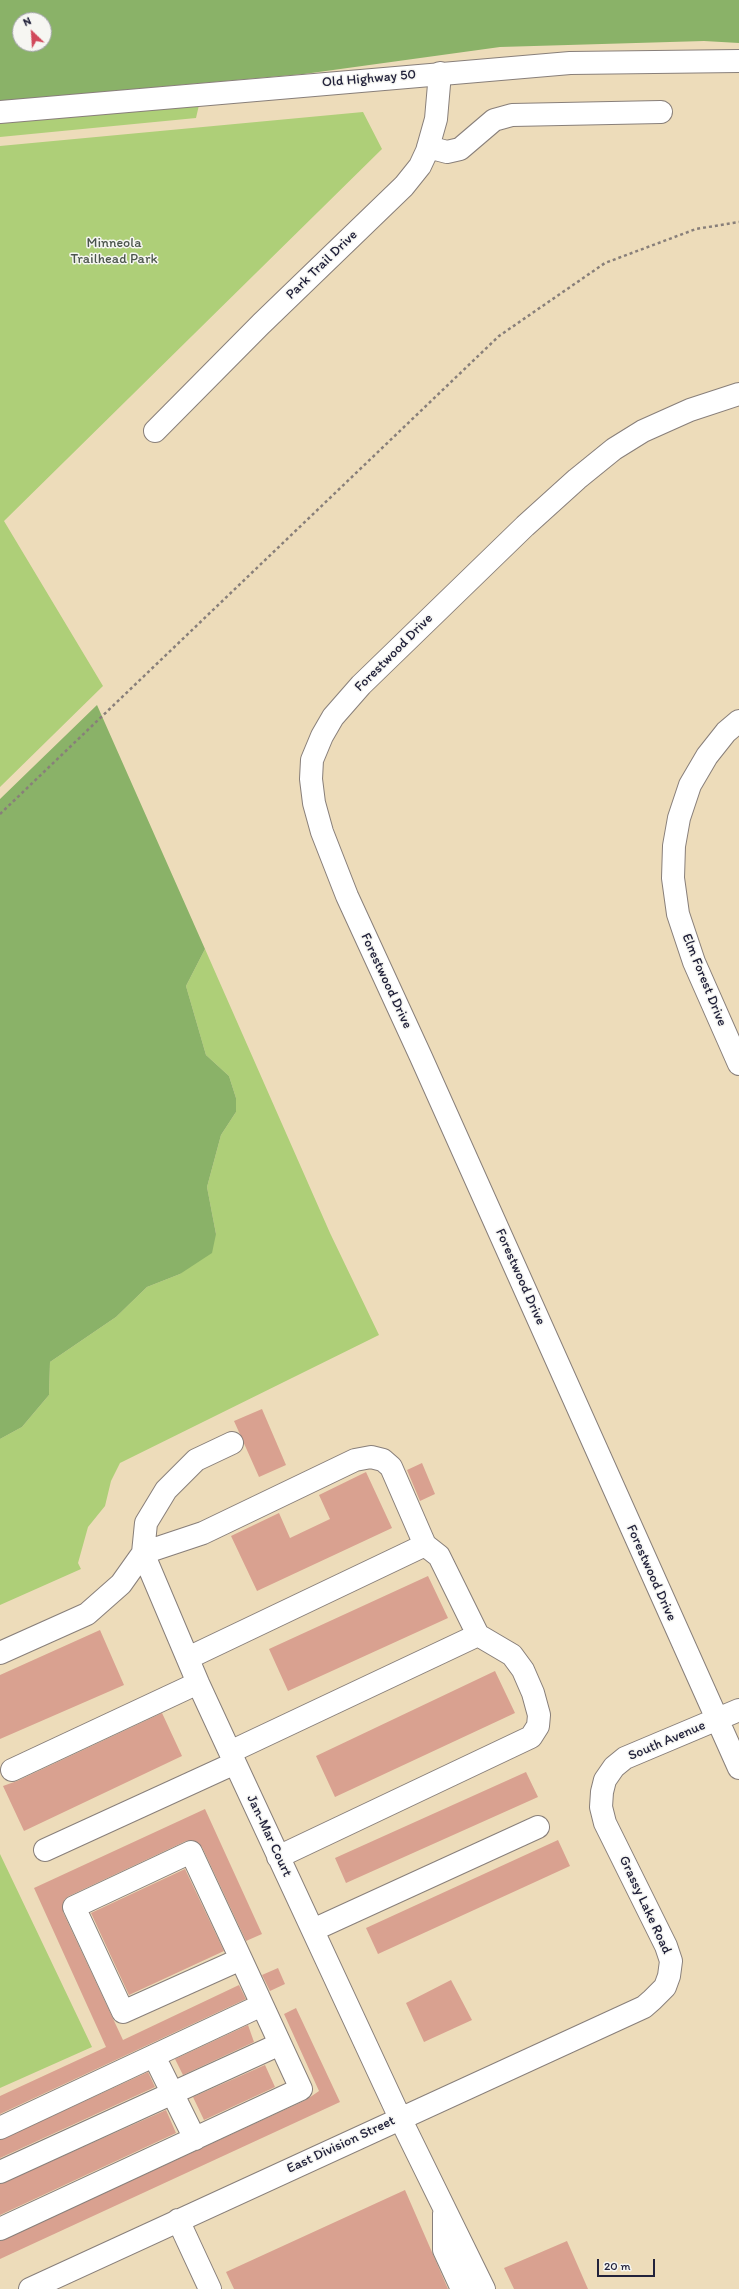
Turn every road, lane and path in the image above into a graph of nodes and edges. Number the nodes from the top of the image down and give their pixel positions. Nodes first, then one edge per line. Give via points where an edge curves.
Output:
1 (739, 61) edge
2 (440, 73) junction
3 (0, 112) edge
4 (661, 112) dead end
5 (428, 147) junction
6 (739, 222) edge
7 (739, 394) edge
8 (155, 432) dead end
9 (739, 721) edge
10 (0, 814) edge
11 (739, 1064) edge
12 (232, 1443) dead end
13 (425, 1545) junction
14 (143, 1553) junction
15 (478, 1635) junction
16 (0, 1653) edge
17 (188, 1658) junction
18 (198, 1683) junction
19 (739, 1710) edge
20 (718, 1720) junction
21 (232, 1758) junction
22 (739, 1768) edge
23 (12, 1770) dead end
24 (602, 1807) joint
25 (538, 1827) dead end
26 (45, 1850) dead end
27 (278, 1857) junction
28 (313, 1930) junction
29 (241, 1959) junction
30 (652, 2000) joint
31 (262, 2005) junction
32 (280, 2044) junction
33 (154, 2056) junction
34 (172, 2093) junction
35 (400, 2118) junction
36 (0, 2128) edge
37 (195, 2139) junction
38 (0, 2172) edge
39 (444, 2209) junction
40 (178, 2220) junction
41 (0, 2229) edge
42 (30, 2289) edge
43 (210, 2289) edge
44 (462, 2289) edge
45 (484, 2289) edge

1 - 2 street, Old Highway 50 via 570,63
2 - 3 street, Old Highway 50
2 - 5 street, Park Trail Drive via 436,119
4 - 5 street via 512,115 494,120 460,149 447,152
5 - 8 street, Park Trail Drive via 420,166 404,186 261,324
6 - 10 path via 696,229 605,263 499,336
7 - 20 street, Forestwood Drive via 690,410 643,431 614,449 577,479 361,684 322,736 312,760 311,779 322,832 347,896 422,1057
9 - 11 street, Elm Forest Drive via 726,732 707,756 690,785 675,839 673,878 678,914 694,962
12 - 14 street via 196,1460 166,1490 146,1522
13 - 14 street via 391,1467 383,1460 371,1457 355,1460 202,1533
13 - 15 street via 439,1556
13 - 17 street
14 - 16 street via 121,1584 87,1614
14 - 17 street, Jan-Mar Court
15 - 21 street
15 - 27 street via 512,1655 522,1670 533,1693 539,1715 538,1726 531,1737
17 - 18 street, Jan-Mar Court
18 - 21 street, Jan-Mar Court
18 - 23 street
19 - 20 street, South Avenue
20 - 22 street, Forestwood Drive
20 - 24 street, South Avenue via 625,1758 614,1767 605,1780
21 - 26 street
21 - 27 street, Jan-Mar Court
24 - 30 street, Grassy Lake Road via 605,1823 671,1961 665,1987
25 - 28 street
27 - 28 street, Jan-Mar Court
28 - 35 street, Jan-Mar Court
29 - 29 street via 123,2012 74,1907 192,1852
29 - 31 street
30 - 35 street, East Division Street via 644,2007
31 - 32 street
31 - 33 street
32 - 34 street
32 - 37 street via 301,2089
33 - 34 street
33 - 36 street
34 - 37 street
34 - 38 street
35 - 39 street, Jan-Mar Court
35 - 40 street, East Division Street
37 - 41 street
39 - 44 street via 444,2250
39 - 45 street, Jan-Mar Court
40 - 42 street, East Division Street
40 - 43 street

